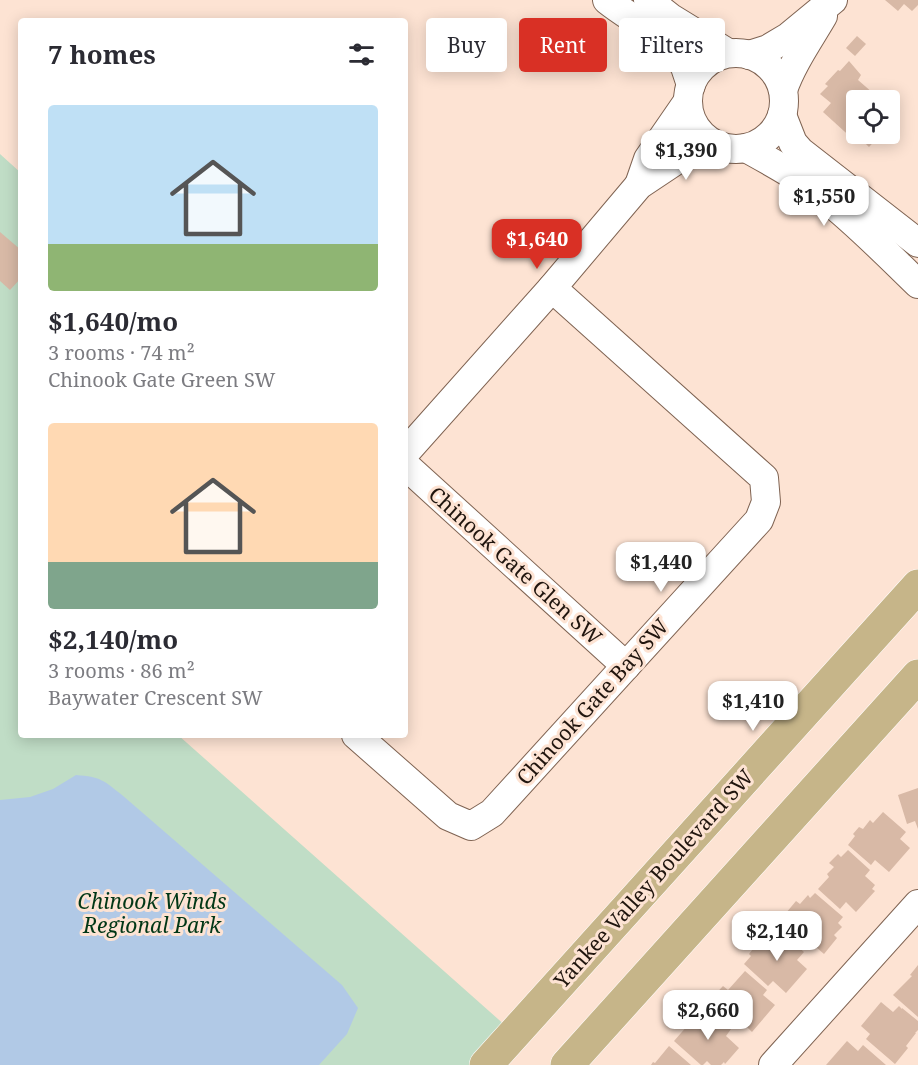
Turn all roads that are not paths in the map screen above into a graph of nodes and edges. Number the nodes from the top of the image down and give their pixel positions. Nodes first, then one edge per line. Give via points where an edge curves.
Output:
1 (607, 0) edge
2 (648, 0) edge
3 (832, 1) edge
4 (739, 54) junction
5 (689, 93) junction
6 (782, 103) junction
7 (734, 147) junction
8 (639, 185) junction
9 (918, 243) edge
10 (918, 284) edge
11 (552, 288) junction
12 (408, 450) edge
13 (408, 468) edge
14 (918, 586) edge
15 (626, 666) junction
16 (918, 676) edge
17 (359, 738) edge
18 (918, 904) edge
19 (486, 1065) edge
20 (567, 1065) edge
21 (773, 1065) edge

1 - 5 street via 673,51 685,68
2 - 4 street via 671,18
3 - 4 street via 768,49
3 - 6 street via 794,65
4 - 5 street via 716,57 705,64 696,74
4 - 6 street via 761,60 771,68 778,78
5 - 7 street via 690,117 698,130 709,141
5 - 8 street via 648,159
6 - 7 street via 777,126 768,136 758,144
6 - 9 street via 793,143 800,151
7 - 8 street via 694,150
7 - 10 street via 783,169 824,196
8 - 11 street
11 - 12 street
11 - 15 street, Chinook Gate Bay SW via 764,478 766,502 759,520
13 - 15 street, Chinook Gate Glen SW
14 - 19 main road, Yankee Valley Boulevard SW
15 - 17 street, Chinook Gate Bay SW via 492,813 471,826 448,816
16 - 20 main road
18 - 21 street

